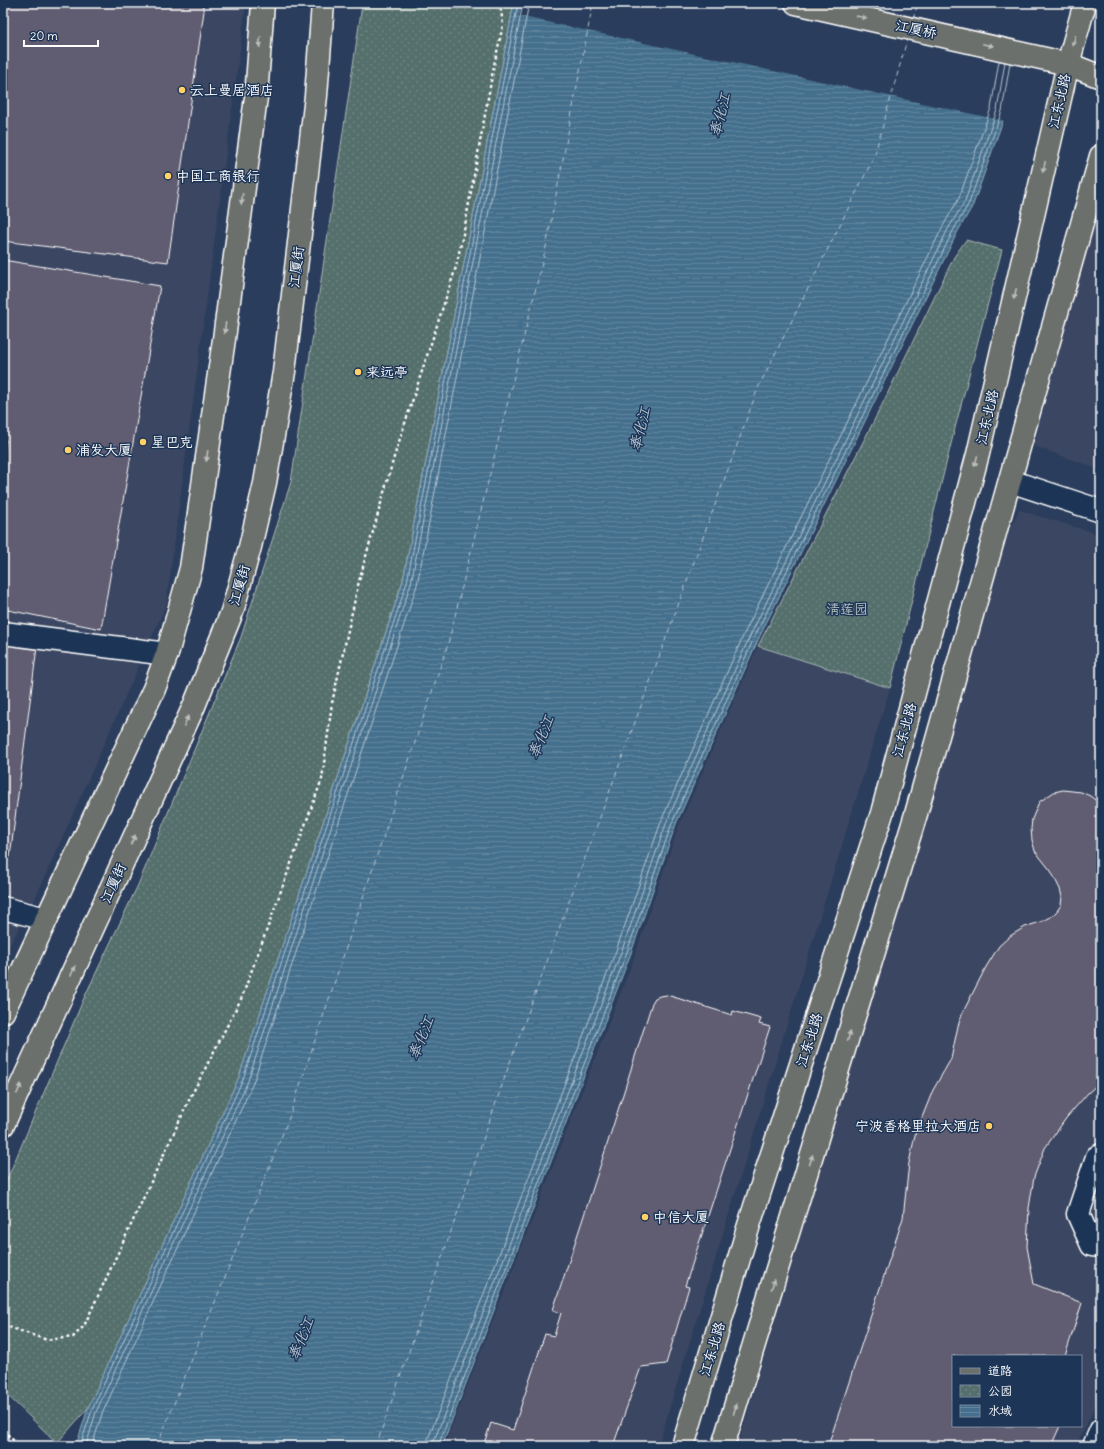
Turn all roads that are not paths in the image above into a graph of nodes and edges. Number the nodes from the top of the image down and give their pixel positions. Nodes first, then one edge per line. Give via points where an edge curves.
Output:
1 (263, 3) edge
2 (323, 3) edge
3 (796, 3) edge
4 (1085, 3) edge
5 (1097, 3) edge
6 (1101, 5) edge
7 (1068, 64) junction
8 (1101, 77) edge
9 (1101, 156) edge
10 (1010, 481) junction
11 (1101, 511) edge
12 (3, 633) edge
13 (167, 654) junction
14 (3, 908) edge
15 (46, 919) junction
16 (3, 1012) edge
17 (3, 1125) edge
18 (1101, 1155) edge
19 (1101, 1246) edge
20 (1101, 1430) edge
21 (684, 1446) edge
22 (723, 1446) edge
23 (1094, 1446) edge

1 -> 13 main road via 256,97 191,568
17 -> 2 main road, 江厦街 via 194,706 234,605 265,482 284,372 316,96
3 -> 7 main road, 江厦桥
4 -> 7 main road, 江东北路
5 - 6 main road
7 - 8 main road, 江厦桥
7 -> 21 main road, 江东北路 via 978,454 882,813 749,1225
9 - 10 main road
10 - 11 street
22 -> 10 main road via 916,814
12 - 13 street
13 - 15 main road via 154,690
14 - 15 street
15 - 16 main road
18 - 19 street via 1097,1158 1078,1214 1092,1245
20 - 23 street

